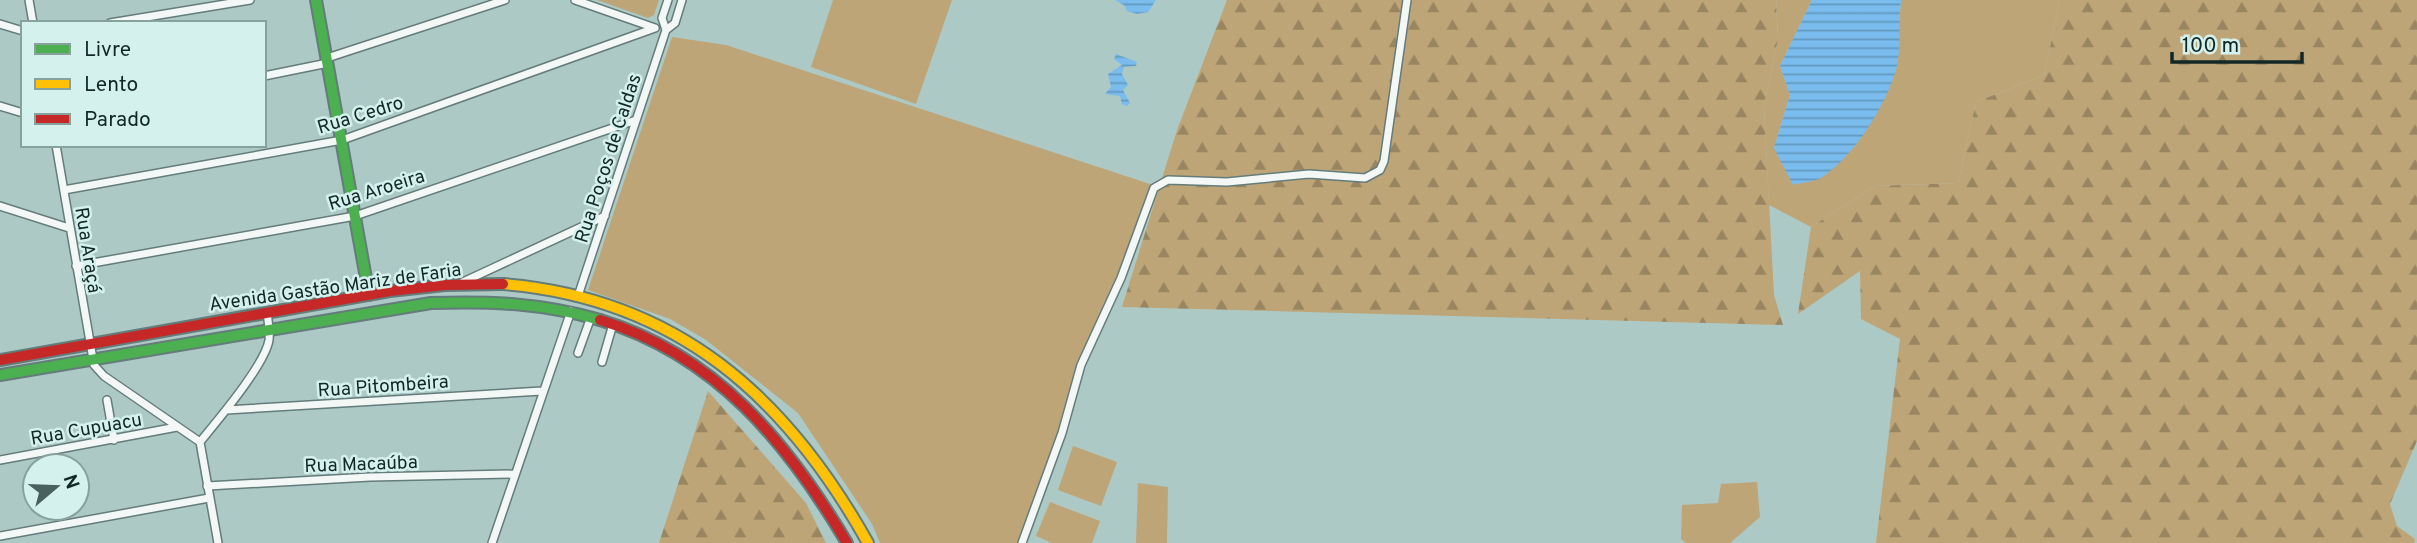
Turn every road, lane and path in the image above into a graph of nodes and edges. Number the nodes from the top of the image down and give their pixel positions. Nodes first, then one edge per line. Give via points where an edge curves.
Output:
1 (29, 0) edge
2 (250, 0) edge
3 (316, 0) edge
4 (505, 0) edge
5 (575, 0) edge
6 (668, 0) edge
7 (682, 0) edge
8 (1407, 0) edge
9 (33, 21) edge
10 (122, 21) edge
11 (0, 23) edge
12 (655, 28) junction
13 (21, 30) edge
14 (666, 30) junction
15 (328, 60) junction
16 (266, 76) edge
17 (0, 106) edge
18 (21, 112) edge
19 (636, 120) junction
20 (342, 140) junction
21 (56, 147) edge
22 (64, 190) junction
23 (0, 206) edge
24 (355, 216) junction
25 (605, 216) junction
26 (69, 228) junction
27 (76, 266) junction
28 (461, 283) junction
29 (369, 295) junction
30 (578, 296) junction
31 (571, 311) junction
32 (267, 312) junction
33 (591, 317) junction
34 (655, 323) junction
35 (613, 324) junction
36 (269, 328) junction
37 (669, 331) junction
38 (648, 339) junction
39 (89, 344) junction
40 (660, 346) junction
41 (578, 353) dead end
42 (0, 360) edge
43 (92, 360) junction
44 (602, 362) dead end
45 (0, 375) edge
46 (542, 391) junction
47 (107, 400) dead end
48 (226, 410) junction
49 (177, 428) junction
50 (114, 440) junction
51 (200, 442) junction
52 (0, 460) edge
53 (515, 474) junction
54 (207, 486) junction
55 (209, 498) junction
56 (0, 536) edge
57 (218, 543) edge
58 (492, 543) edge
59 (847, 543) edge
60 (868, 543) edge
61 (1022, 543) edge

1 - 9 street
2 - 10 street
3 - 15 main road
4 - 15 street
5 - 12 street
6 - 14 street, Rua Poços de Caldas via 662,18
7 - 14 street, Rua Poços de Caldas via 675,23
8 - 61 street via 1384,162 1373,176 1168,180 1154,188 1121,278 1081,365
11 - 13 street
12 - 14 street
12 - 20 street, Rua Cedro
14 - 19 street, Rua Poços de Caldas
15 - 16 street
15 - 20 main road
17 - 18 street
19 - 24 street, Rua Aroeira
19 - 25 street, Rua Poços de Caldas
20 - 22 street, Rua Cedro
20 - 24 main road
21 - 22 street, Rua Araçá
22 - 26 street, Rua Araçá
23 - 26 street
24 - 27 street, Rua Aroeira
24 - 29 main road
25 - 28 street
25 - 30 street, Rua Poços de Caldas
26 - 27 street, Rua Araçá
27 - 39 street, Rua Araçá
28 - 29 main road, Avenida Gastão Mariz de Faria
28 - 30 main road, Avenida Gastão Mariz de Faria via 525,285
29 - 32 main road, Avenida Gastão Mariz de Faria
30 - 34 main road, Avenida Gastão Mariz de Faria
31 - 33 main road, Avenida Gastão Mariz de Faria
31 - 36 main road, Avenida Gastão Mariz de Faria via 520,301 469,299
31 - 46 street
32 - 36 street
32 - 39 main road, Avenida Gastão Mariz de Faria
33 - 35 main road, Avenida Gastão Mariz de Faria
33 - 41 street
34 - 37 main road, Avenida Gastão Mariz de Faria
34 - 38 main road
35 - 38 main road, Avenida Gastão Mariz de Faria
35 - 44 street
36 - 43 main road, Avenida Gastão Mariz de Faria
36 - 48 street via 266,349
37 - 40 main road via 661,337
37 - 60 main road, Avenida Gastão Mariz de Faria via 746,382 788,423 844,495
38 - 40 main road, Avenida Gastão Mariz de Faria
39 - 42 main road, Avenida Gastão Mariz de Faria
39 - 43 street, Rua Araçá
40 - 59 main road, Avenida Gastão Mariz de Faria via 706,371 761,418 810,478
43 - 45 main road, Avenida Gastão Mariz de Faria
43 - 49 street via 104,376
46 - 48 street, Rua Pitombeira
46 - 53 street
47 - 50 street
48 - 51 street
49 - 50 street, Rua Cupuacu
49 - 51 street
50 - 52 street, Rua Cupuacu
51 - 54 street
53 - 54 street, Rua Macaúba
53 - 58 street
54 - 55 street
55 - 56 street
55 - 57 street

